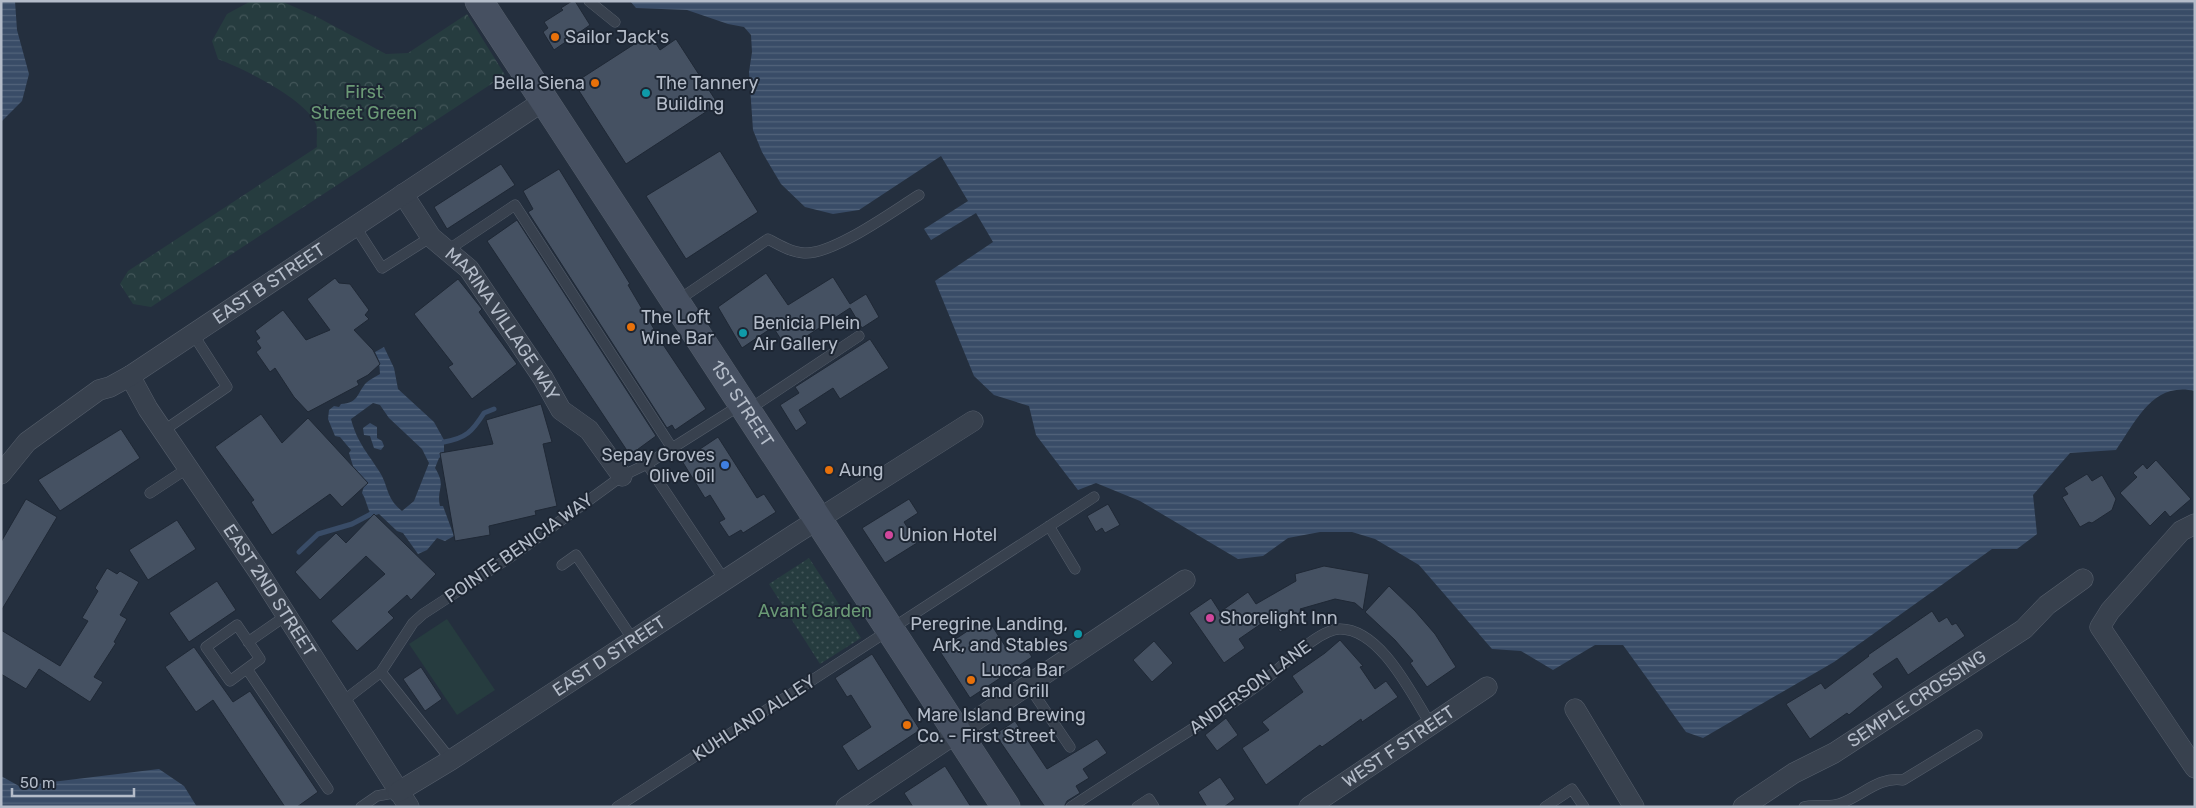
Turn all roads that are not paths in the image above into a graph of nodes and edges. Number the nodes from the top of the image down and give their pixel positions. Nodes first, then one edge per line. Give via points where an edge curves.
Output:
1 (479, 1) edge
2 (589, 1) edge
3 (615, 22) dead end
4 (545, 100) junction
5 (403, 194) junction
6 (919, 195) dead end
7 (355, 226) junction
8 (431, 237) junction
9 (448, 250) junction
10 (676, 302) junction
11 (193, 334) junction
12 (859, 336) dead end
13 (130, 376) junction
14 (745, 407) junction
15 (973, 422) dead end
16 (163, 431) junction
17 (672, 448) junction
18 (647, 464) junction
19 (188, 468) junction
20 (1, 474) edge
21 (622, 476) junction
22 (150, 493) dead end
23 (1094, 497) dead end
24 (818, 520) junction
25 (2195, 524) edge
26 (1050, 526) junction
27 (562, 565) dead end
28 (1075, 569) dead end
29 (2083, 579) dead end
30 (1185, 580) dead end
31 (725, 581) junction
32 (287, 616) junction
33 (890, 629) junction
34 (634, 641) junction
35 (248, 642) junction
36 (247, 669) junction
37 (381, 672) junction
38 (1028, 685) junction
39 (1487, 687) dead end
40 (342, 702) junction
41 (1575, 709) dead end
42 (1431, 725) junction
43 (958, 733) junction
44 (1977, 735) dead end
45 (1070, 747) dead end
46 (451, 760) junction
47 (2195, 768) edge
48 (328, 789) dead end
49 (404, 799) edge
50 (362, 807) edge
51 (617, 807) edge
52 (846, 807) edge
53 (1006, 807) edge
54 (1071, 807) edge
55 (1137, 807) edge
56 (1154, 807) edge
57 (1309, 807) edge
58 (1545, 807) edge
59 (1584, 807) edge
60 (1634, 807) edge
61 (1743, 807) edge
62 (1804, 807) edge

1 - 4 main road, 1ST STREET
2 - 3 lane
4 - 5 street, EAST B STREET
4 - 10 main road, 1ST STREET
5 - 7 street, EAST B STREET
5 - 8 street, MARINA VILLAGE WAY
6 - 10 lane via 844,241 819,251 788,250 768,239
7 - 8 lane via 382,268
7 - 11 street, EAST B STREET
8 - 9 street, MARINA VILLAGE WAY
9 - 17 lane via 515,205
9 - 21 street, MARINA VILLAGE WAY via 469,270 543,378 561,410 589,430
10 - 14 main road, 1ST STREET
11 - 13 street, EAST B STREET
11 - 16 lane via 227,387
12 - 14 lane, POINTE BENICIA WAY
13 - 16 street, EAST 2ND STREET
13 - 20 street, EAST B STREET via 99,390 41,430
14 - 17 lane, POINTE BENICIA WAY
14 - 24 main road, 1ST STREET
15 - 24 street, EAST D STREET
16 - 19 street, EAST 2ND STREET
17 - 18 lane, POINTE BENICIA WAY
18 - 21 lane, POINTE BENICIA WAY
18 - 31 lane
19 - 22 lane
19 - 32 street, EAST 2ND STREET
21 - 37 lane, POINTE BENICIA WAY via 515,554 423,614
23 - 26 lane, KUHLAND ALLEY
24 - 31 street, EAST D STREET
24 - 33 main road, 1ST STREET
25 - 47 street via 2181,531 2100,627
26 - 28 lane
26 - 33 lane, KUHLAND ALLEY
27 - 34 lane via 576,555
29 - 61 street, SEMPLE CROSSING via 2047,604 2024,629 1834,753 1794,773
30 - 38 street
31 - 34 street, EAST D STREET
32 - 35 lane
32 - 40 street, EAST 2ND STREET
33 - 43 main road, 1ST STREET
33 - 51 lane, KUHLAND ALLEY
34 - 46 street, EAST D STREET
35 - 36 lane via 260,659
35 - 36 lane via 237,625 206,647 230,681
36 - 48 lane
37 - 40 lane, POINTE BENICIA WAY
37 - 46 lane
38 - 43 street
38 - 45 lane
39 - 42 street, WEST F STREET
40 - 49 street, EAST 2ND STREET
41 - 60 street
42 - 54 lane, ANDERSON LANE via 1382,651 1364,637 1339,629 1308,644 1259,685
42 - 57 street, WEST F STREET
43 - 52 street
43 - 53 main road, 1ST STREET
44 - 62 lane via 1903,780 1891,778 1838,805
46 - 49 street, EAST D STREET
49 - 50 lane via 377,796
55 - 56 lane via 1149,799
58 - 59 lane via 1572,789

